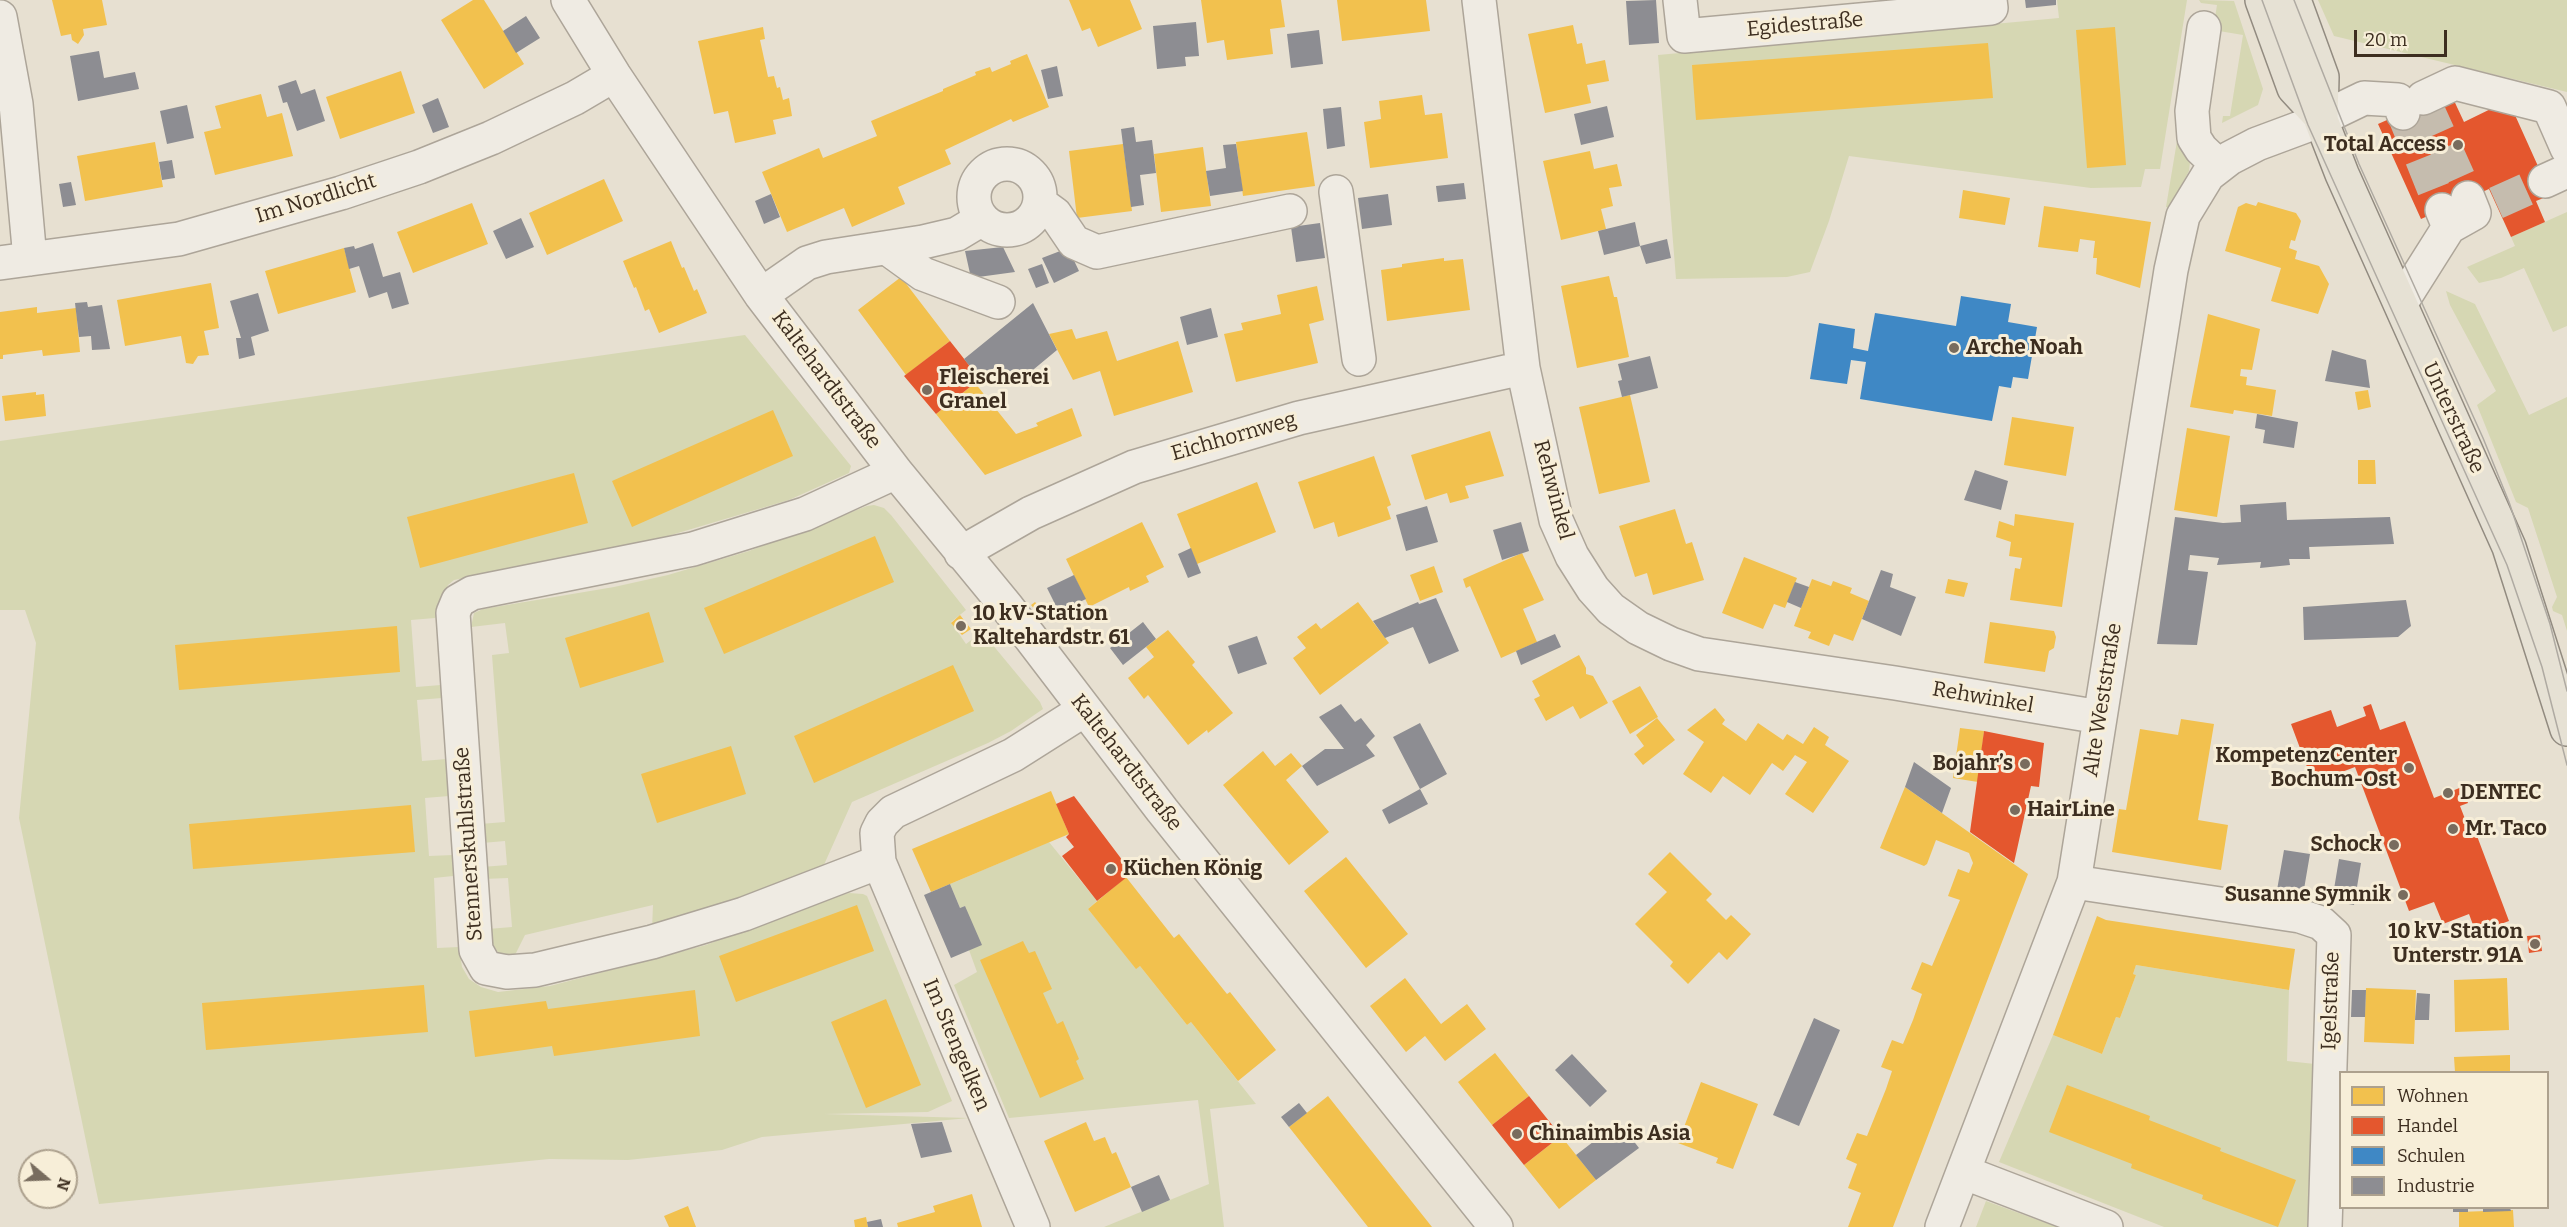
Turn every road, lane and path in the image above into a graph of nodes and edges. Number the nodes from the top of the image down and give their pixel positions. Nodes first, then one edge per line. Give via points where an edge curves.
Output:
1 (568, 0) edge
2 (1479, 0) edge
3 (1680, 0) edge
4 (1990, 0) edge
5 (2262, 0) edge
6 (2294, 0) edge
7 (1874, 9) edge
8 (0, 16) edge
9 (2204, 28) dead end
10 (614, 75) junction
11 (2320, 117) junction
12 (2567, 148) edge
13 (2219, 166) junction
14 (1336, 192) dead end
15 (1040, 204) junction
16 (2466, 210) tunnel mouth
17 (1290, 211) dead end
18 (982, 219) junction
19 (886, 248) junction
20 (15, 261) edge
21 (761, 295) junction
22 (998, 302) dead end
23 (2401, 303) junction
24 (1359, 359) dead end
25 (1523, 368) junction
26 (896, 472) junction
27 (961, 553) junction
28 (1084, 710) junction
29 (2100, 717) junction
30 (2567, 729) edge
31 (879, 862) junction
32 (2074, 882) junction
33 (2333, 1171) edge
34 (1963, 1172) junction
35 (1033, 1227) edge
36 (1496, 1227) edge
37 (1942, 1227) edge
38 (2106, 1227) edge
39 (2325, 1227) edge

1 - 10 street, Kaltehardtstraße
2 - 25 street, Rehwinkel
3 - 7 street, Egidestraße via 1684,36
4 - 7 street, Egidestraße via 1991,8
5 - 11 main road, Unterstraße via 2294,87
6 - 11 main road, Unterstraße via 2322,77
8 - 20 street via 16,104
9 - 13 street via 2192,111 2194,138
10 - 20 street, Im Nordlicht via 491,138 341,193 179,239
10 - 21 street, Kaltehardtstraße
11 - 12 street, Alte Weststraße via 2364,98 2412,103 2455,83 2549,107
11 - 13 street, Alte Weststraße via 2257,144
11 - 23 main road, Unterstraße
13 - 29 street, Alte Weststraße via 2199,187 2183,216 2171,270
14 - 24 street
15 - 17 street via 1055,214 1074,242 1097,252
15 - 18 street via 1037,213 1021,228 1000,230
15 - 18 street via 1037,182 1030,173 1010,164 999,165 981,178 976,188 976,210
16 - 23 street
18 - 19 street, Kaltehardtstraße via 957,234
19 - 21 street, Kaltehardtstraße via 807,263
19 - 22 street via 923,274
21 - 26 street, Kaltehardtstraße
23 - 30 main road, Unterstraße via 2509,546
25 - 27 street, Eichhornweg via 1299,418 1134,467 1032,513
25 - 29 street, Rehwinkel via 1556,520 1593,589 1611,609 1638,628 1699,654
26 - 27 street, Kaltehardtstraße
26 - 31 street, Stennerskuhlstraße via 805,514 693,549 472,593 458,601 453,613 476,950 486,968 507,972 535,970 652,942 744,914
27 - 28 street, Kaltehardtstraße
28 - 31 street via 1013,754 893,812 877,833
28 - 36 street, Kaltehardtstraße
29 - 32 street, Alte Weststraße
31 - 35 street, Im Stengelken
32 - 33 street, Igelstraße via 2300,916 2321,923 2334,935
32 - 34 street, Alte Weststraße
33 - 39 street, Igelstraße
34 - 37 street, Alte Weststraße
34 - 38 street

